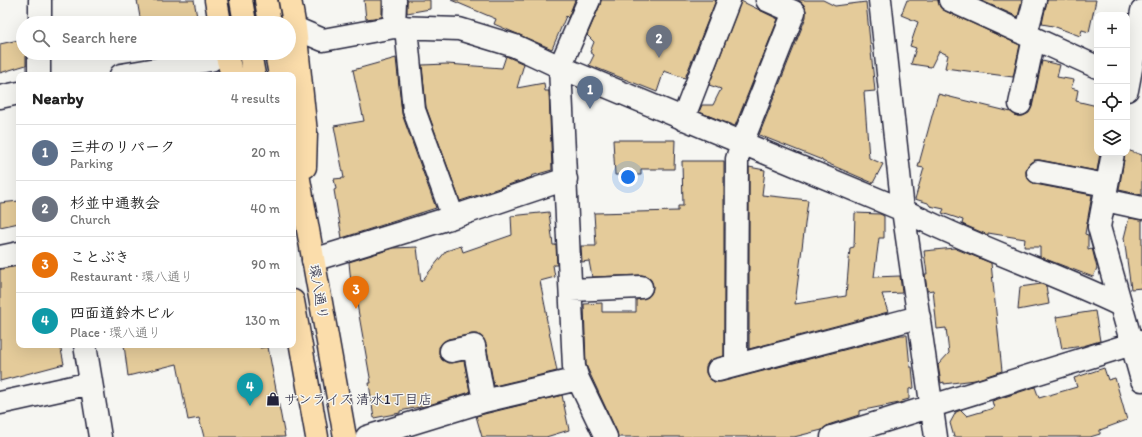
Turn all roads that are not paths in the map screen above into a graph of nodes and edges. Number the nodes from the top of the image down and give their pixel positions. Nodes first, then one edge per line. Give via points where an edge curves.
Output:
1 (40, 0) edge
2 (216, 0) edge
3 (241, 0) edge
4 (266, 0) edge
5 (290, 0) edge
6 (395, 0) edge
7 (589, 0) edge
8 (728, 0) edge
9 (766, 0) edge
10 (880, 0) edge
11 (950, 0) edge
12 (1035, 0) edge
13 (1142, 11) edge
14 (40, 16) edge
15 (219, 16) edge
16 (244, 16) edge
17 (269, 16) edge
18 (293, 16) edge
19 (400, 27) junction
20 (296, 28) edge
21 (1030, 36) junction
22 (296, 38) edge
23 (39, 60) edge
24 (211, 60) edge
25 (228, 60) edge
26 (251, 60) edge
27 (277, 60) edge
28 (1094, 66) edge
29 (560, 67) junction
30 (39, 72) edge
31 (139, 72) edge
32 (231, 72) edge
33 (253, 72) edge
34 (279, 72) edge
35 (1131, 84) edge
36 (16, 94) edge
37 (0, 97) edge
38 (1020, 104) dead end
39 (683, 119) junction
40 (742, 143) junction
41 (1112, 156) edge
42 (296, 163) edge
43 (1038, 172) dead end
44 (566, 179) junction
45 (1105, 193) junction
46 (303, 202) junction
47 (1142, 208) edge
48 (903, 210) junction
49 (453, 217) junction
50 (16, 254) edge
51 (0, 257) edge
52 (313, 260) junction
53 (641, 287) dead end
54 (571, 290) junction
55 (1120, 305) junction
56 (919, 317) junction
57 (296, 322) edge
58 (1137, 343) edge
59 (85, 348) edge
60 (451, 351) dead end
61 (578, 379) junction
62 (1142, 380) edge
63 (91, 383) junction
64 (484, 401) junction
65 (0, 403) edge
66 (932, 406) junction
67 (369, 436) edge
68 (100, 437) edge
69 (317, 437) edge
70 (345, 437) edge
71 (606, 437) edge
72 (832, 437) edge
73 (936, 437) edge

1 - 14 street
2 - 15 main road
3 - 16 main road
4 - 17 main road
5 - 18 main road
6 - 19 street
7 - 29 street
8 - 39 street
9 - 40 street via 794,12
10 - 48 street
11 - 21 street
12 - 21 street
13 - 35 street
19 - 20 street via 323,40
19 - 29 street via 459,29 515,46
19 - 49 street via 414,110
21 - 28 street
21 - 38 street
22 - 46 main road via 306,133
23 - 30 street
24 - 31 street
25 - 32 main road
26 - 33 main road
27 - 34 main road
29 - 39 street
29 - 44 street
36 - 37 street
39 - 40 street
40 - 48 street
40 - 56 street via 737,159 727,367
41 - 45 street
42 - 46 main road, 環八通り
43 - 45 street
44 - 49 street
44 - 54 street
45 - 47 street
45 - 55 street via 1098,227
46 - 52 main road, 環八通り
48 - 55 street
48 - 56 street
49 - 52 street
50 - 51 street
52 - 70 main road, 環八通り
53 - 54 street
54 - 61 street via 574,367
55 - 58 street
56 - 66 street
57 - 69 main road, 環八通り
58 - 62 street
58 - 66 street
59 - 63 street
60 - 64 street via 474,346
61 - 64 street
61 - 71 street
63 - 65 street
63 - 68 street
64 - 67 street
66 - 72 street
66 - 73 street

